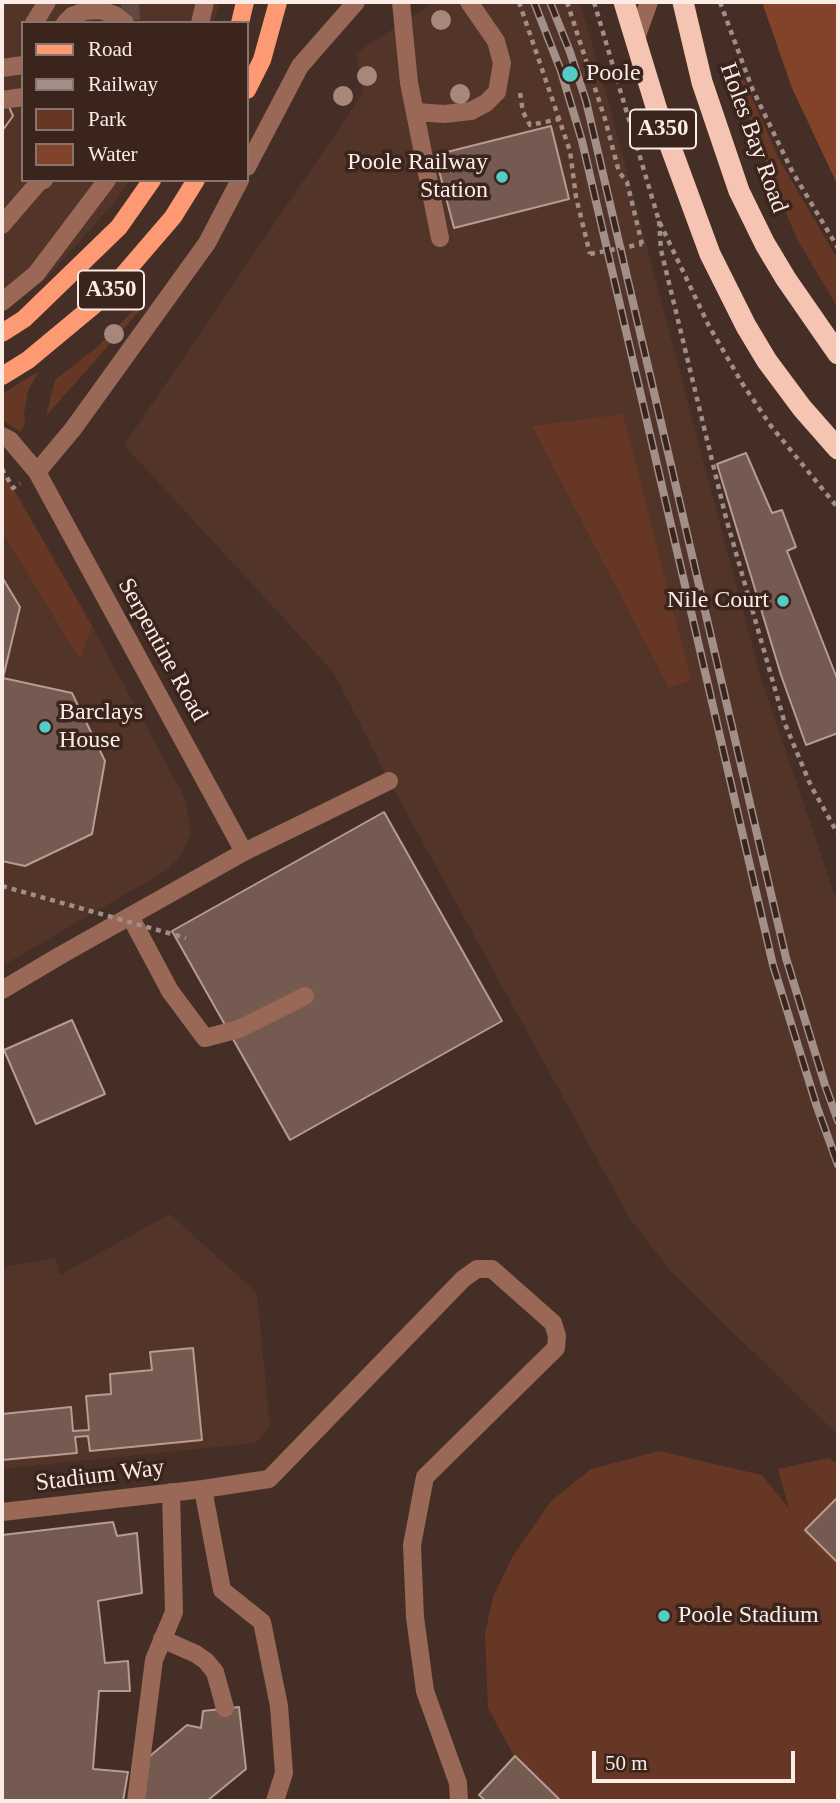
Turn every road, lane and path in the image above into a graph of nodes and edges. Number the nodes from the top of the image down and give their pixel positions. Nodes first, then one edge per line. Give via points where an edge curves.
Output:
1 (47, 2) edge
2 (72, 2) edge
3 (205, 2) edge
4 (246, 2) edge
5 (278, 2) edge
6 (356, 2) edge
7 (401, 2) edge
8 (469, 2) edge
9 (519, 2) edge
10 (567, 2) edge
11 (624, 2) edge
12 (649, 2) edge
13 (683, 2) edge
14 (720, 2) edge
15 (35, 21) edge
16 (65, 21) edge
17 (66, 21) edge
18 (122, 21) edge
19 (200, 21) edge
20 (241, 21) edge
21 (635, 41) junction
22 (21, 65) edge
23 (2, 68) edge
24 (248, 88) edge
25 (21, 97) edge
26 (2, 100) edge
27 (416, 112) junction
28 (248, 165) edge
29 (39, 182) edge
30 (105, 182) edge
31 (151, 182) edge
32 (195, 182) edge
33 (239, 182) edge
34 (659, 221) dead end
35 (2, 225) edge
36 (440, 238) dead end
37 (838, 248) edge
38 (2, 302) edge
39 (2, 333) edge
40 (834, 349) edge
41 (838, 368) edge
42 (2, 376) edge
43 (2, 436) edge
44 (838, 449) edge
45 (37, 472) junction
46 (389, 781) dead end
47 (838, 834) edge
48 (244, 852) junction
49 (2, 886) edge
50 (130, 916) junction
51 (186, 938) dead end
52 (2, 990) edge
53 (305, 996) dead end
54 (203, 1489) junction
55 (171, 1492) junction
56 (2, 1512) edge
57 (162, 1639) junction
58 (225, 1709) dead end
59 (136, 1801) edge
60 (275, 1801) edge
61 (459, 1801) edge

1 - 15 street
2 - 16 street
3 - 19 street
4 - 20 main road
5 - 24 main road via 262,60
6 - 28 street via 300,65
7 - 27 street
8 - 27 street via 496,41 502,63 497,92 471,111
9 - 10 path, bridge via 570,152 590,254 642,244 627,182 619,172
11 - 21 highway, A350
12 - 21 street
13 - 40 highway, Holes Bay Road / A350 via 702,82 739,191 765,244
14 - 37 path via 752,88 786,159
17 - 18 street via 85,11 100,10
21 - 44 highway, A350 via 710,254 767,361
22 - 23 street
25 - 26 street
27 - 36 street
29 - 35 street
30 - 38 street via 36,274
31 - 39 main road, A350 via 119,227 24,319
32 - 42 main road, A350 via 173,218 105,296
33 - 45 street via 206,243
34 - 47 path via 661,250 726,518 785,724
40 - 41 street
43 - 45 street, Serpentine Road
45 - 48 street, Serpentine Road
46 - 48 street
48 - 50 street
49 - 51 path, bridge
50 - 52 street
50 - 53 street via 170,990 205,1038 239,1029
54 - 55 street, Stadium Way
54 - 60 street via 222,1590 262,1622 282,1742 284,1773
54 - 61 street, Stadium Way via 269,1479 477,1269 492,1269 553,1323 556,1348 425,1477 412,1545 415,1617 425,1691 458,1783
55 - 56 street, Stadium Way
55 - 57 street via 174,1612
57 - 58 street via 206,1661 215,1672
57 - 59 street via 154,1660

